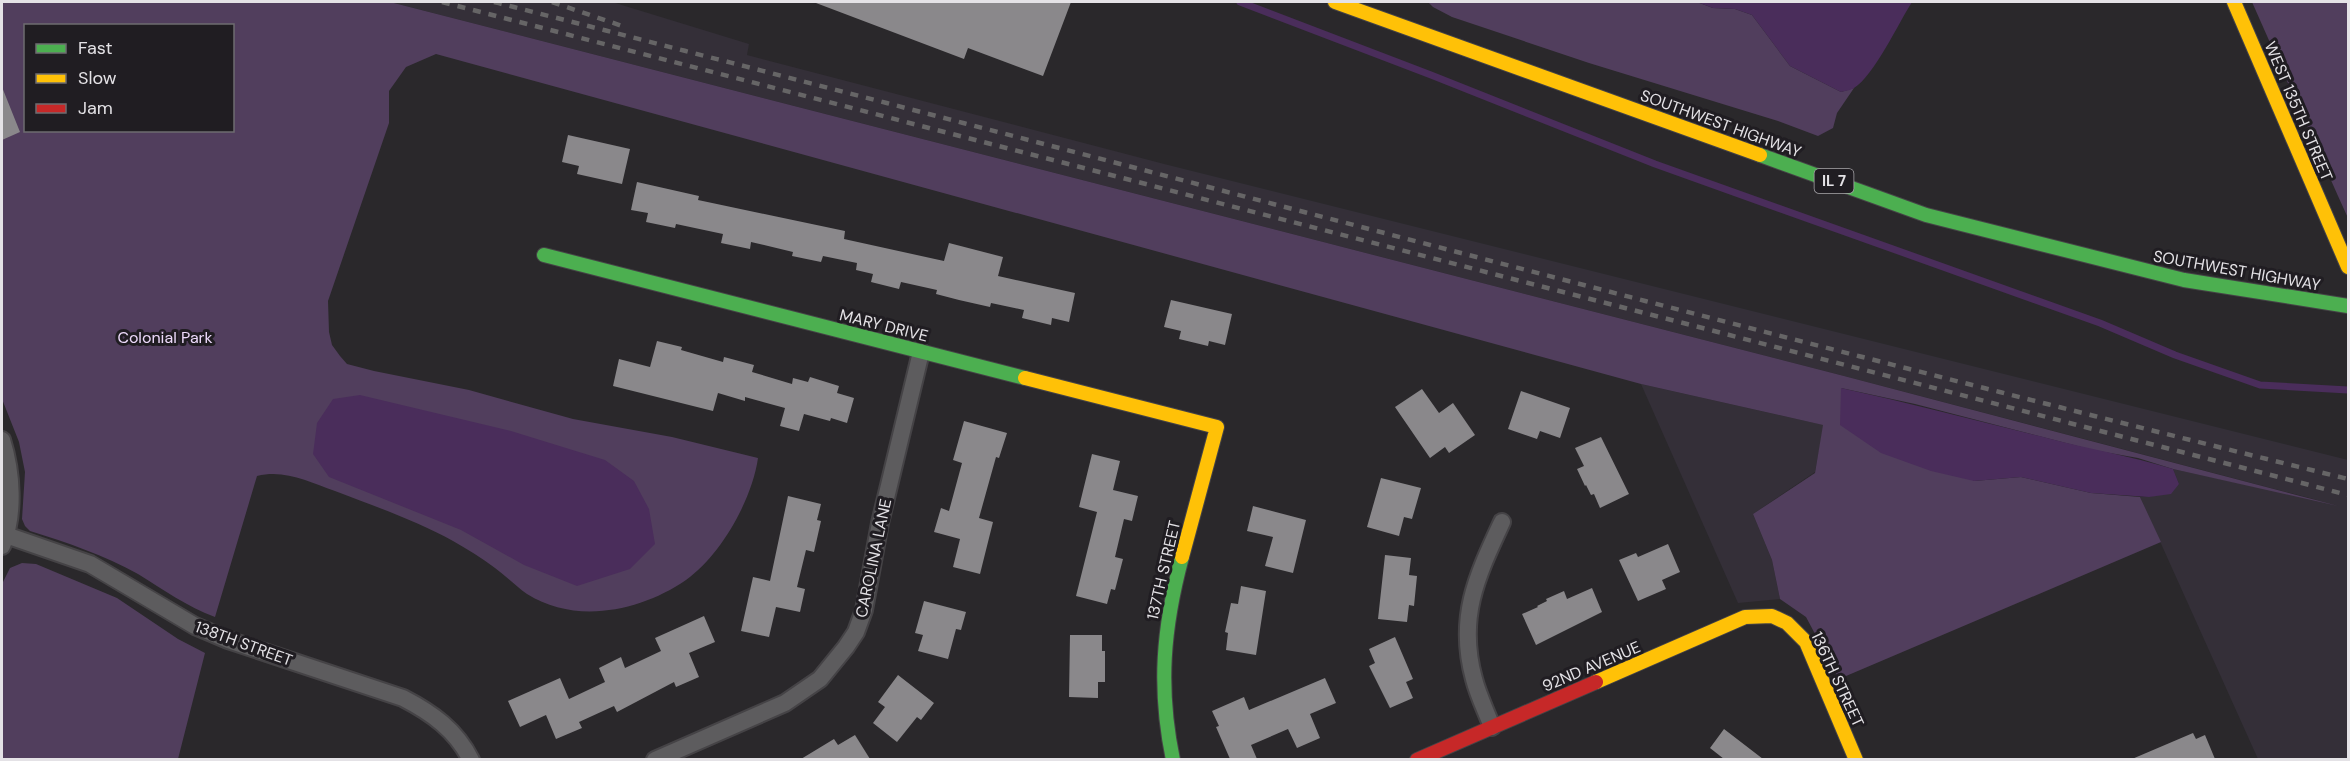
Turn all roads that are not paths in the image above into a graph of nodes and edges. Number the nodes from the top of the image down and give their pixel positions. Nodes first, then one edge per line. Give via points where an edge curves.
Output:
1 (1335, 2) edge
2 (2234, 2) edge
3 (544, 255) dead end
4 (2349, 267) edge
5 (2349, 306) edge
6 (921, 352) junction
7 (1216, 427) joint
8 (2, 440) edge
9 (1502, 522) dead end
10 (4, 540) edge
11 (1781, 619) joint
12 (1492, 727) junction
13 (471, 759) edge
14 (655, 759) edge
15 (1173, 759) edge
16 (1417, 759) edge
17 (1856, 759) edge

1 - 5 street, SOUTHWEST HIGHWAY / IL 7 via 1926,215 2184,280
2 - 4 street, WEST 135TH STREET
3 - 6 street, MARY DRIVE
6 - 7 street, MARY DRIVE
6 - 14 street, CAROLINA LANE via 856,632 820,679 785,704
7 - 15 street, 137TH STREET via 1166,629 1165,722
8 - 10 street via 8,460 10,503
9 - 12 street via 1474,587 1468,626 1474,679
10 - 13 street, 138TH STREET via 90,564 195,626 228,640 403,698 447,726
11 - 12 street, 92ND AVENUE via 1745,617
11 - 17 street, 136TH STREET via 1806,642
12 - 16 street, 92ND AVENUE

